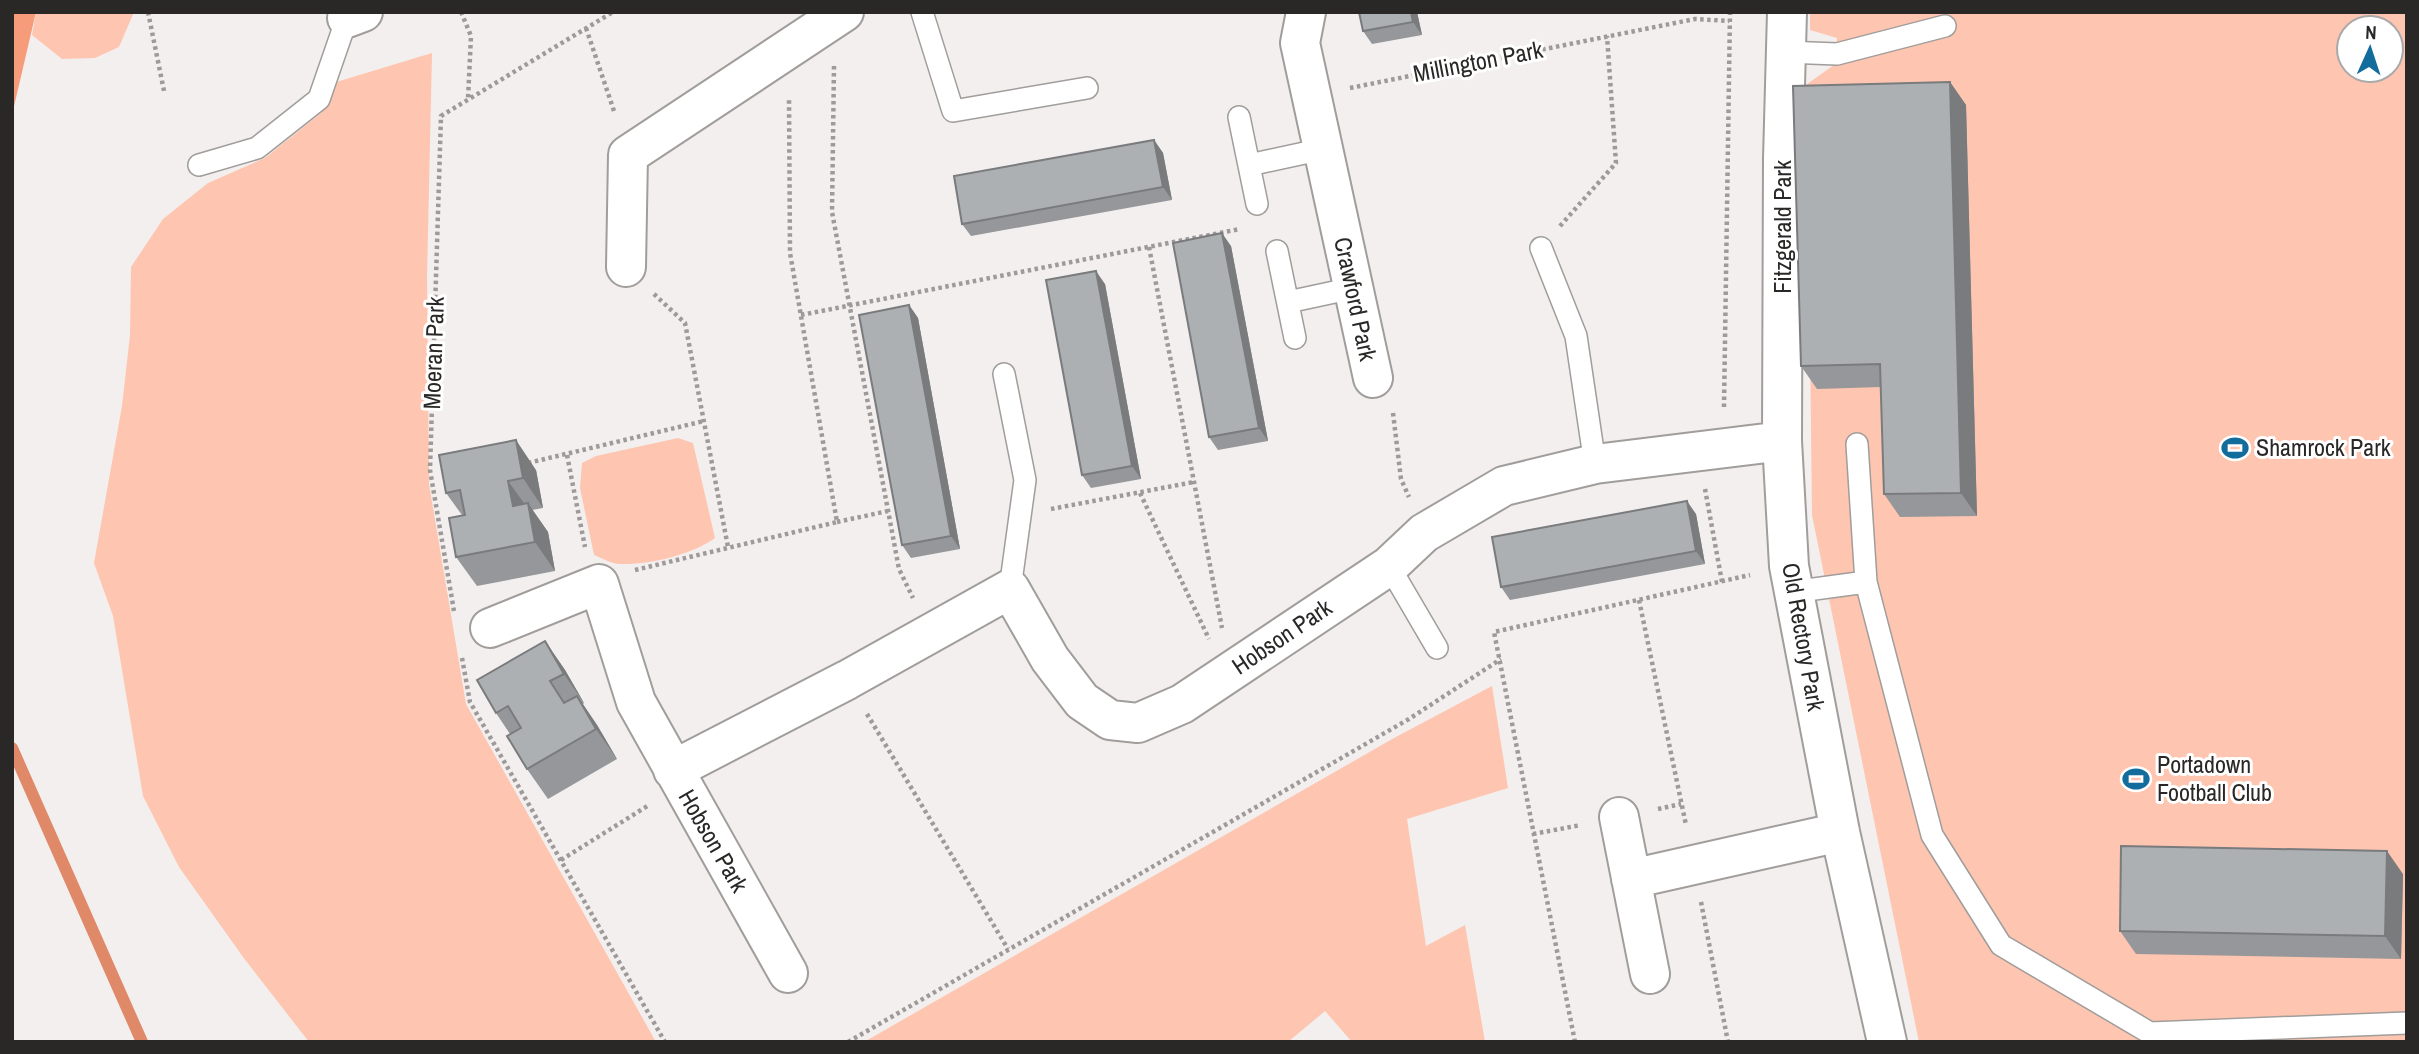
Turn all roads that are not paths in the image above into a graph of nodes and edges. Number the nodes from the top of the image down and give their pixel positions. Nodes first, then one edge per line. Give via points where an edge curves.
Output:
1 (922, 12) edge
2 (1306, 12) edge
3 (1787, 12) edge
4 (355, 15) edge
5 (840, 16) edge
6 (1945, 26) dead end
7 (1785, 52) junction
8 (1087, 88) dead end
9 (1239, 117) dead end
10 (1323, 149) junction
11 (200, 165) dead end
12 (1249, 165) junction
13 (1257, 204) dead end
14 (1541, 248) road end
15 (1277, 251) dead end
16 (626, 267) road end
17 (1353, 288) junction
18 (1288, 302) junction
19 (1295, 338) dead end
20 (1004, 374) dead end
21 (1373, 378) road end
22 (1782, 441) junction
23 (1857, 444) dead end
24 (1595, 464) junction
25 (1390, 566) junction
26 (1791, 579) junction
27 (1866, 582) junction
28 (1010, 589) junction
29 (469, 632) road end
30 (1437, 648) dead end
31 (673, 771) junction
32 (1619, 817) dead end
33 (1840, 832) junction
34 (1631, 879) junction
35 (788, 973) dead end
36 (1650, 974) dead end
37 (2407, 1023) edge
38 (1887, 1042) edge

1 - 8 lane via 953,111
2 - 10 street, Crawford Park via 1300,43
3 - 7 street, Fitzgerald Park
4 - 11 lane via 319,99 257,148
5 - 16 street via 628,155
6 - 7 lane via 1837,54
7 - 22 street, Fitzgerald Park
9 - 12 lane
10 - 12 lane
10 - 17 street, Crawford Park
12 - 13 lane
14 - 24 lane via 1576,336
15 - 18 lane
17 - 18 lane
17 - 21 street, Crawford Park
18 - 19 lane
20 - 28 lane via 1025,480
22 - 24 street, Hobson Park
22 - 26 street, Old Rectory Park
23 - 27 lane
24 - 25 street, Hobson Park via 1504,486 1424,533
25 - 28 street, Hobson Park via 1182,704 1138,723 1110,720 1082,701 1050,659
25 - 30 lane
26 - 27 lane
26 - 33 street, Old Rectory Park
27 - 37 lane via 1932,835 2001,945 2150,1033
28 - 31 street, Hobson Park
29 - 31 street via 599,584 636,702
31 - 35 street, Hobson Park
32 - 34 street
33 - 34 street
33 - 38 street, Old Rectory Park
34 - 36 street

